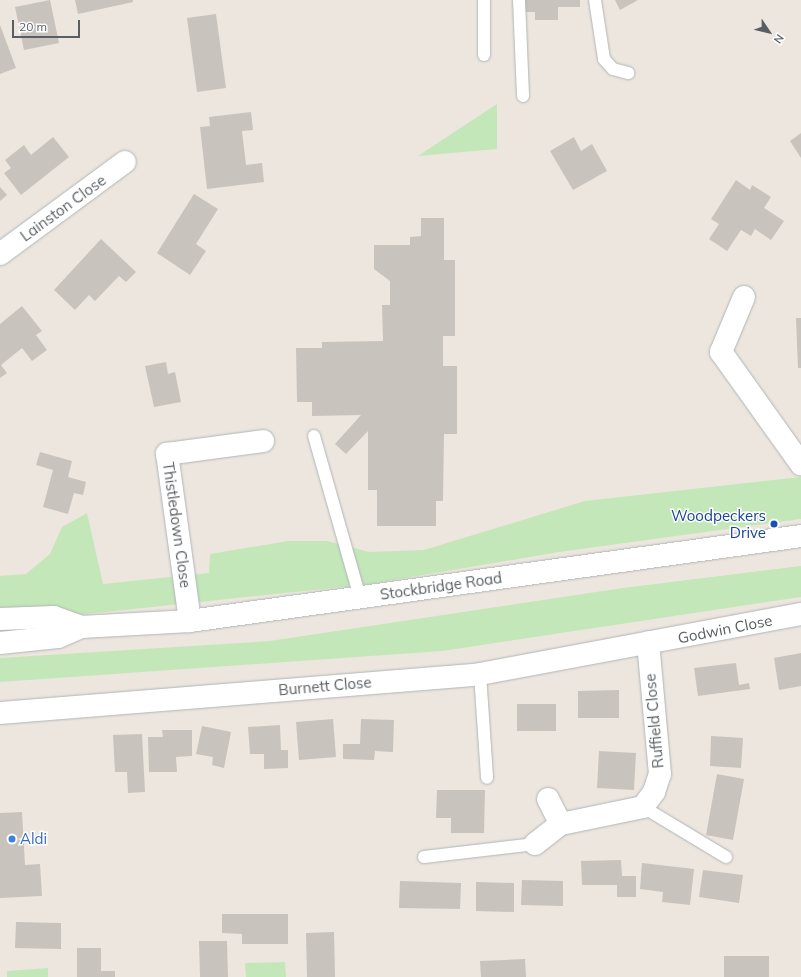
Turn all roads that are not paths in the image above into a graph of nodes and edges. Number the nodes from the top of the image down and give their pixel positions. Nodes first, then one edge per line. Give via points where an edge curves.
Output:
1 (484, 0) edge
2 (519, 0) edge
3 (595, 0) edge
4 (484, 55) dead end
5 (628, 73) dead end
6 (523, 96) dead end
7 (125, 162) dead end
8 (0, 254) edge
9 (744, 297) dead end
10 (314, 436) dead end
11 (263, 441) dead end
12 (801, 464) edge
13 (801, 536) edge
14 (360, 597) junction
15 (801, 614) edge
16 (0, 619) edge
17 (190, 622) junction
18 (81, 627) junction
19 (0, 643) edge
20 (648, 643) junction
21 (480, 674) junction
22 (0, 713) edge
23 (487, 778) dead end
24 (548, 799) dead end
25 (643, 807) junction
26 (561, 824) junction
27 (535, 844) joint
28 (424, 857) dead end
29 (726, 857) dead end

1 - 4 lane
2 - 6 lane
3 - 5 lane via 604,59 613,69
7 - 8 street, Lainston Close
9 - 12 street via 720,352
10 - 14 lane
11 - 17 street, Thistledown Close via 167,454
13 - 14 street, Stockbridge Road
14 - 17 street, Stockbridge Road
15 - 20 street, Godwin Close
16 - 18 street, Stockbridge Road via 54,617
17 - 18 street, Stockbridge Road
18 - 19 street, Stockbridge Road via 58,637
20 - 21 street, Burnett Close
20 - 25 street, Ruffield Close via 660,774 654,792
21 - 22 street, Burnett Close
21 - 23 lane
24 - 26 street
25 - 26 street
25 - 29 lane
26 - 27 street
27 - 28 lane

